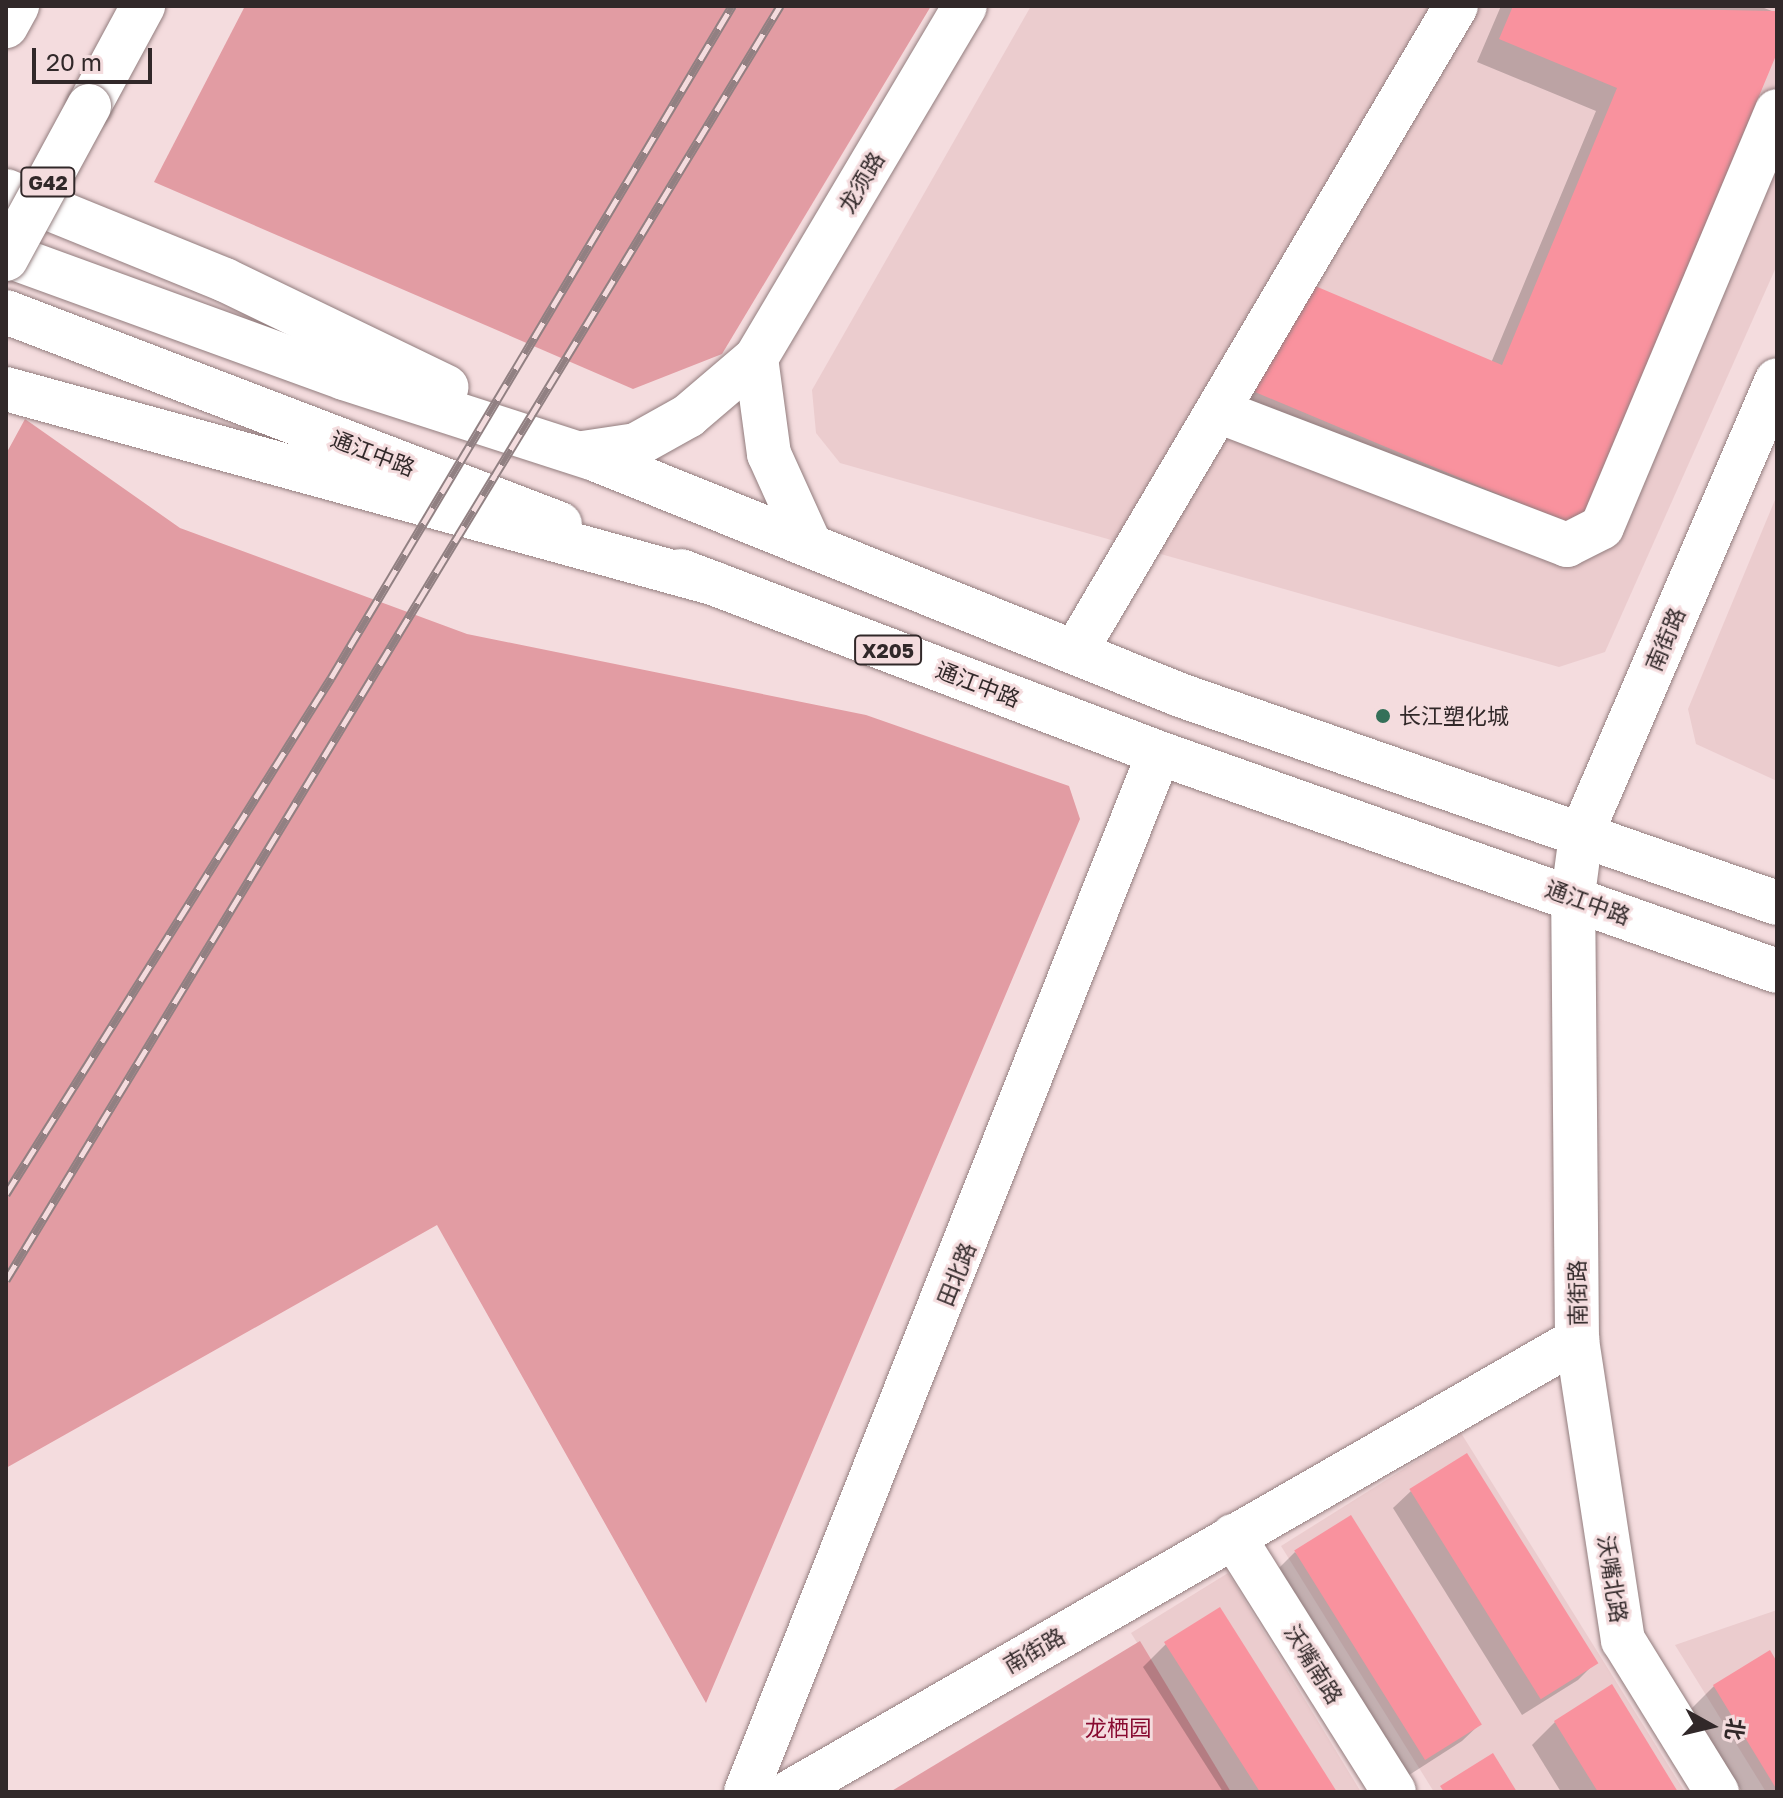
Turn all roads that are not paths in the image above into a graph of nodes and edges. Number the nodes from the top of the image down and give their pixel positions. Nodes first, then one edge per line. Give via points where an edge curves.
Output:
1 (17, 6) edge
2 (143, 6) edge
3 (965, 6) edge
4 (1456, 6) edge
5 (6, 26) edge
6 (1777, 111) edge
7 (6, 191) edge
8 (6, 257) edge
9 (6, 312) edge
10 (756, 358) junction
11 (1777, 380) edge
12 (6, 389) edge
13 (1218, 411) junction
14 (592, 458) junction
15 (810, 545) junction
16 (716, 584) junction
17 (1075, 652) junction
18 (1159, 753) junction
19 (1581, 835) junction
20 (1573, 895) junction
21 (1777, 903) edge
22 (1777, 971) edge
23 (1577, 1340) junction
24 (1233, 1536) junction
25 (746, 1792) edge
26 (790, 1792) edge
27 (1394, 1792) edge
28 (1717, 1792) edge

1 - 5 main road
2 - 8 main road, G42, bridge
3 - 10 main road, 龙须路
4 - 13 main road
6 - 13 main road via 1602,527 1567,545
7 - 14 main road via 225,280
8 - 14 main road via 344,378
9 - 16 main road, 通江中路 / X205
10 - 14 main road, 龙须路 via 688,416 636,445
10 - 15 main road via 769,454
11 - 19 main road, 南街路
12 - 16 main road
13 - 17 main road
14 - 15 main road
15 - 17 main road
16 - 18 main road, 通江中路 / X205
17 - 19 main road
18 - 20 main road, 通江中路 / X205
18 - 25 main road, 田北路
19 - 20 main road, 南街路
19 - 21 main road
20 - 22 main road, 通江中路 / X205
20 - 23 main road, 南街路
23 - 24 main road, 南街路
23 - 28 main road, 沃嘴北路 via 1623,1640
24 - 26 main road, 南街路
24 - 27 main road, 沃嘴南路

